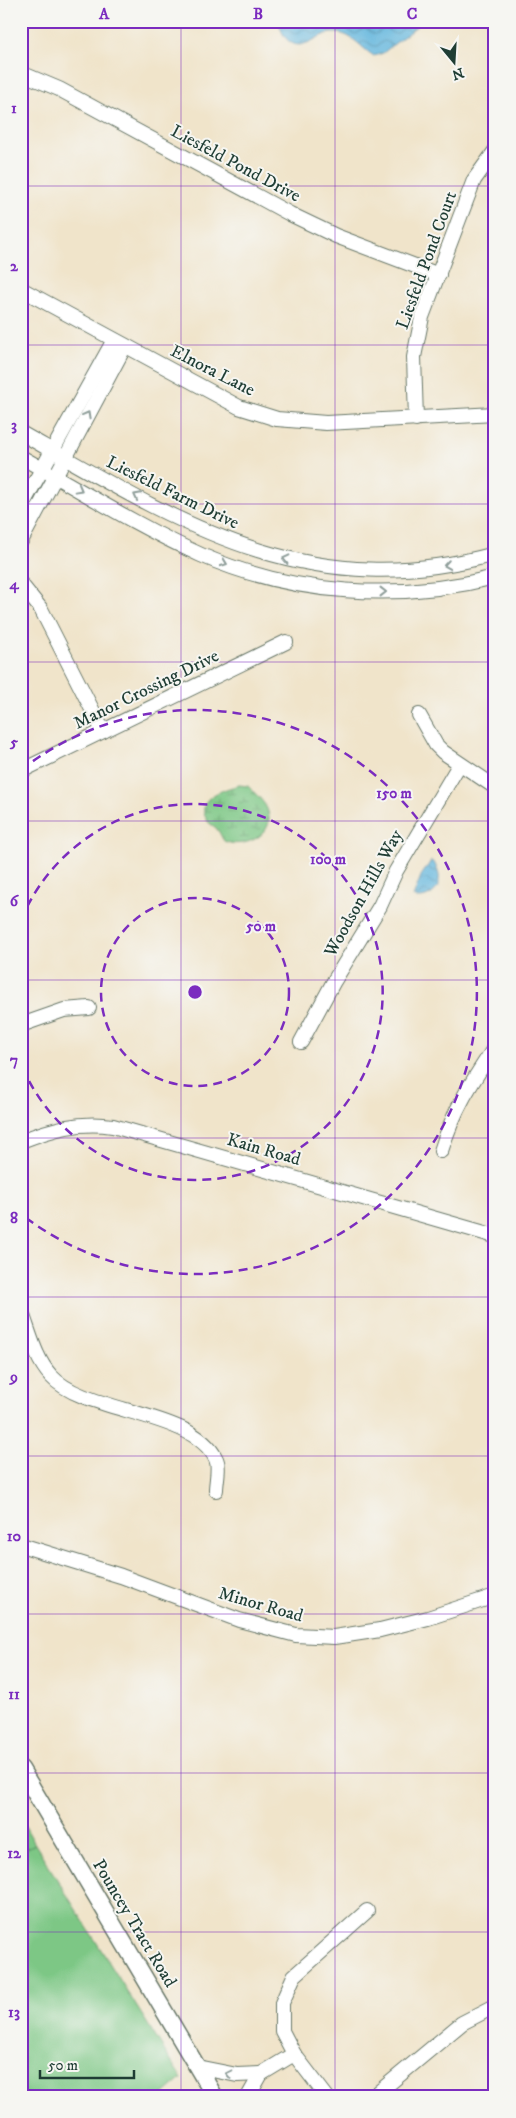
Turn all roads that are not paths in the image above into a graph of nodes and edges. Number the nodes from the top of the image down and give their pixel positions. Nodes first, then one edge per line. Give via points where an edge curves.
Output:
1 (21, 73) edge
2 (495, 151) edge
3 (439, 275) junction
4 (21, 289) edge
5 (120, 343) junction
6 (495, 414) edge
7 (416, 419) junction
8 (21, 433) edge
9 (59, 454) junction
10 (21, 457) edge
11 (42, 469) junction
12 (55, 476) junction
13 (21, 507) edge
14 (21, 541) edge
15 (495, 554) edge
16 (495, 577) edge
17 (21, 584) edge
18 (286, 642) dead end
19 (420, 715) dead end
20 (103, 730) junction
21 (459, 764) junction
22 (21, 771) edge
23 (495, 787) edge
24 (89, 1008) dead end
25 (21, 1025) edge
26 (301, 1042) dead end
27 (495, 1047) edge
28 (21, 1141) edge
29 (441, 1151) dead end
30 (495, 1236) edge
31 (21, 1310) edge
32 (216, 1490) dead end
33 (21, 1545) edge
34 (495, 1596) edge
35 (21, 1769) edge
36 (367, 1911) dead end
37 (495, 2006) edge
38 (294, 2054) junction
39 (197, 2067) junction
40 (261, 2074) junction
41 (214, 2097) edge
42 (248, 2097) edge
43 (327, 2097) edge
44 (373, 2097) edge

1 - 3 street, Liesfeld Pond Drive via 67,94 290,214 336,236
2 - 3 street, Liesfeld Pond Court via 474,180
3 - 7 street, Liesfeld Pond Court via 422,317 414,357
4 - 5 street, Elnora Lane
5 - 7 street, Elnora Lane via 239,407 277,420 326,423
5 - 9 street
6 - 7 street, Elnora Lane
8 - 9 street, Liesfeld Farm Drive
9 - 11 street
9 - 12 street
15 -> 9 street, Liesfeld Farm Drive via 466,562 400,570 351,569 285,559 197,529
10 - 11 street
11 - 12 street
11 - 13 street
12 - 14 street
12 -> 16 street via 202,555 280,581 336,590 398,592 445,588
17 - 20 street via 41,609
18 - 20 street, Manor Crossing Drive
19 - 21 street via 436,745
20 - 22 street, Manor Crossing Drive
21 - 23 street
21 - 26 street, Woodson Hills Way
24 - 25 street via 69,1008
27 - 29 street via 463,1095
28 - 30 street, Kain Road via 67,1126 113,1126
31 - 32 street via 37,1352 51,1377 77,1393 186,1431 210,1450 217,1461
33 - 34 street, Minor Road via 121,1576 239,1620 296,1635 334,1637 380,1630
35 - 39 main road, Pouncey Tract Road
36 - 38 street via 294,1976 282,2003 282,2031
37 - 44 street via 462,2023
38 - 40 street
38 - 43 street
40 -> 39 street via 237,2076
39 - 41 main road, Pouncey Tract Road
40 - 42 street

